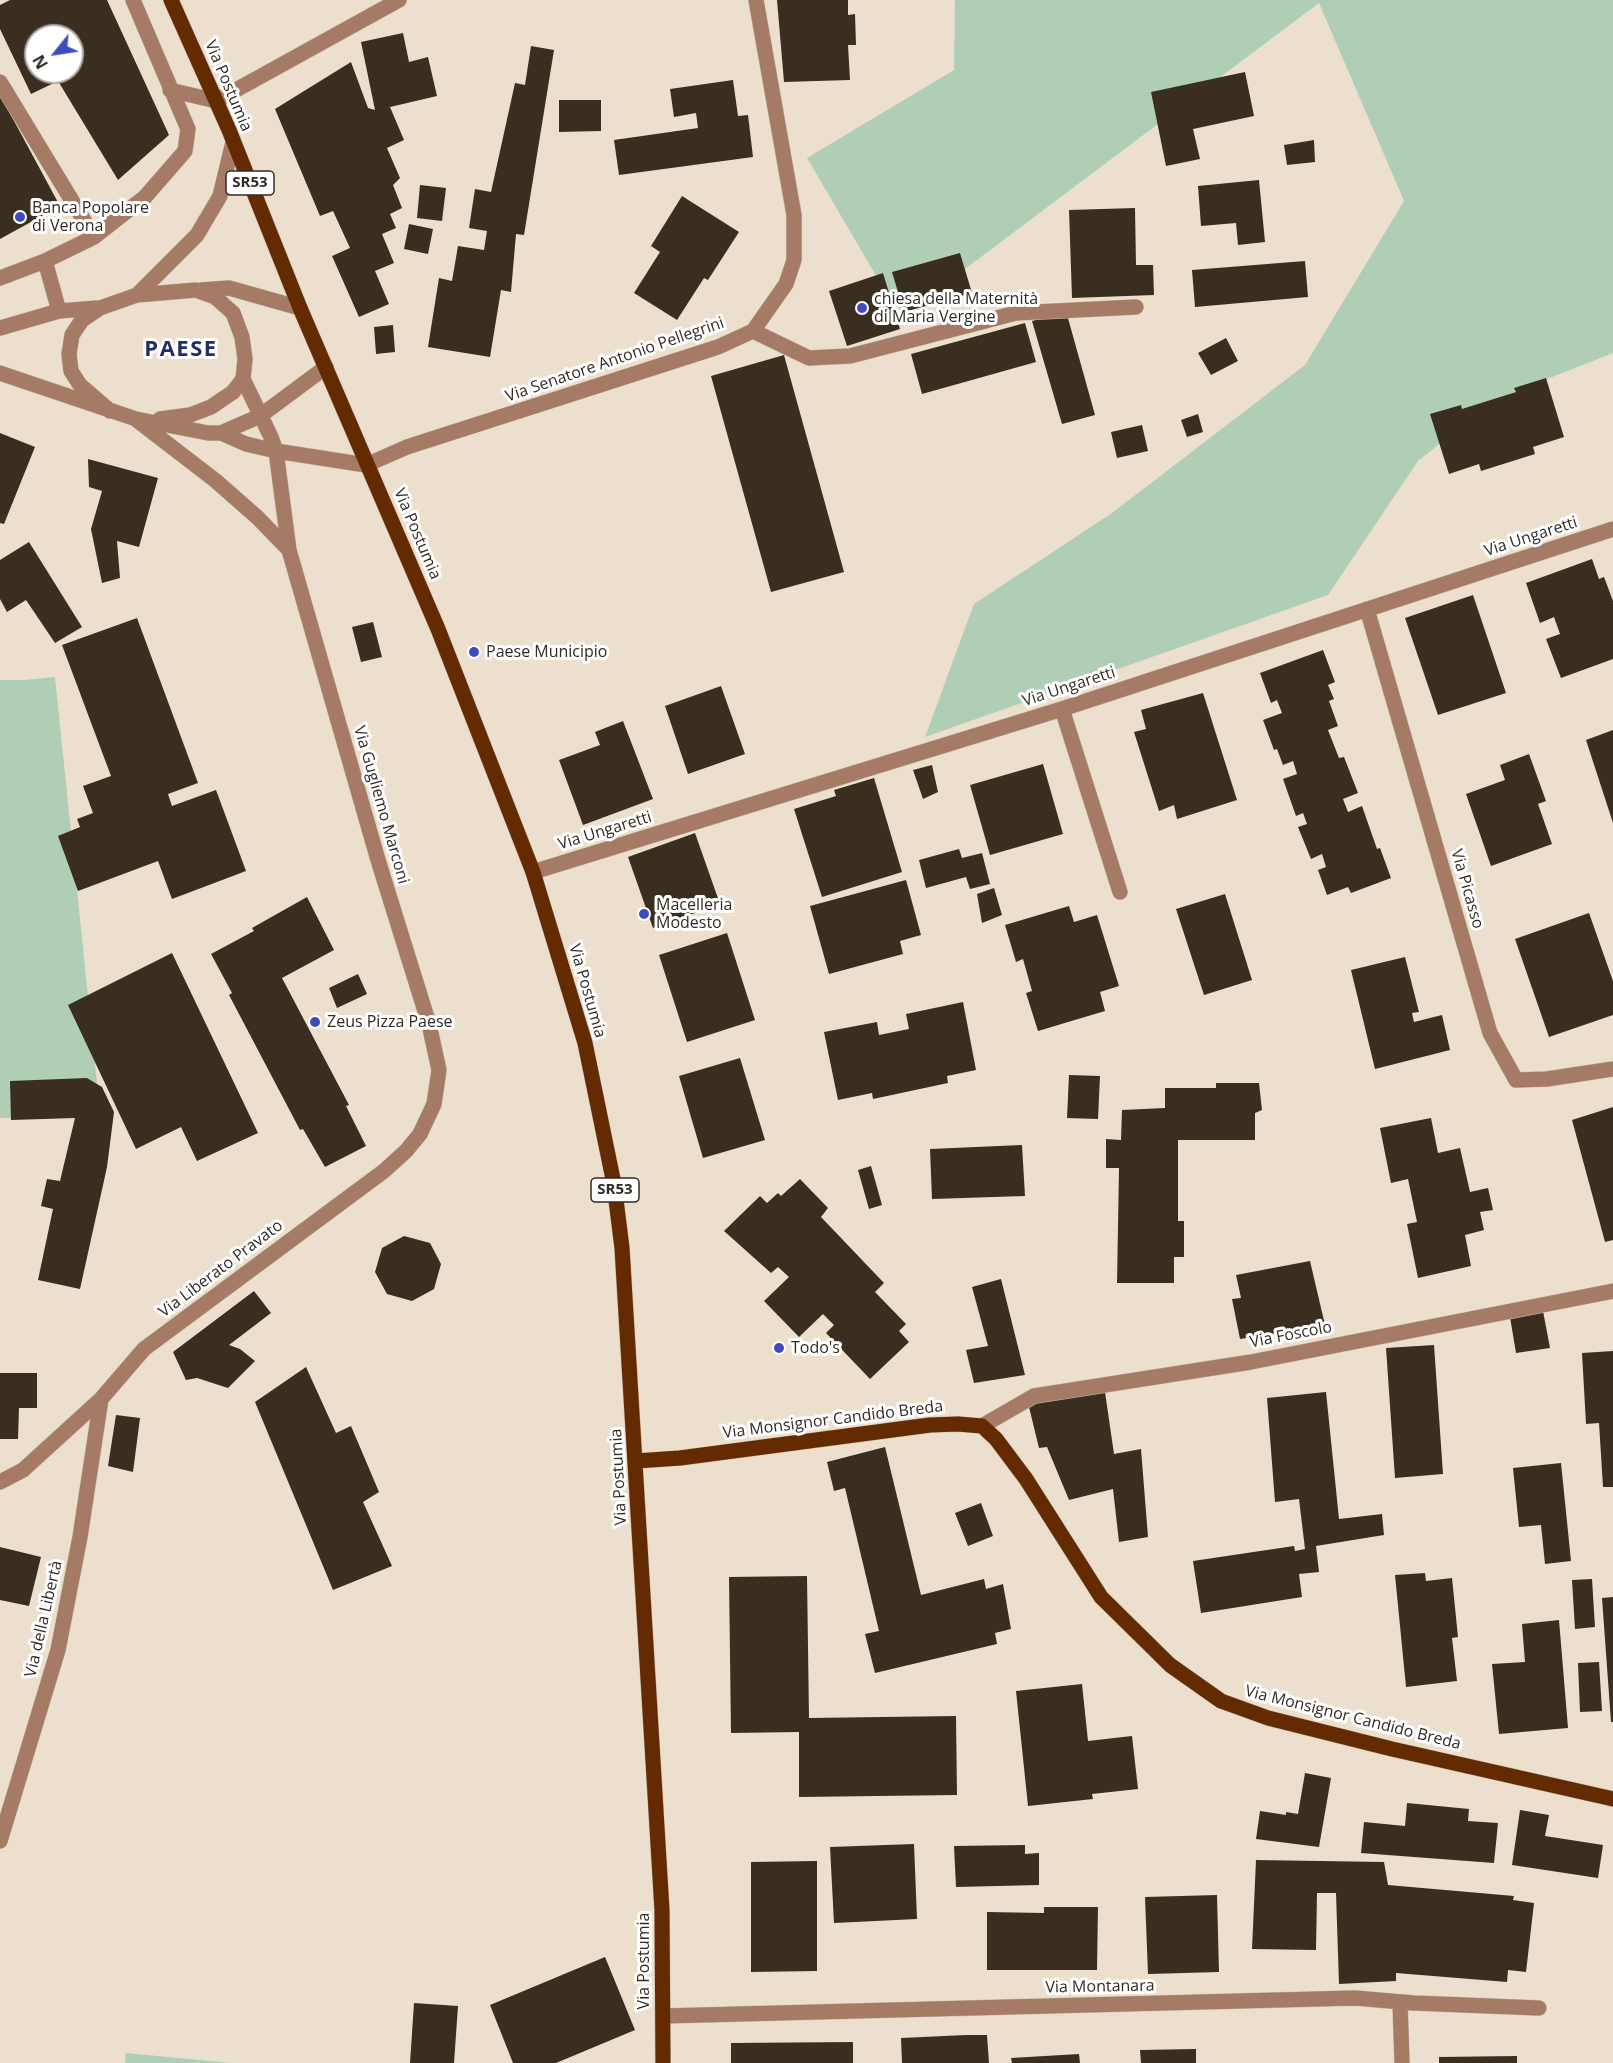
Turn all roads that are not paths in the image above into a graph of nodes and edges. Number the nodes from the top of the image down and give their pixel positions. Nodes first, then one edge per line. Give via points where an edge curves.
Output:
1 (133, 0) edge
2 (171, 0) edge
3 (399, 0) edge
4 (756, 0) edge
5 (0, 82) edge
6 (170, 90) junction
7 (216, 101) junction
8 (233, 142) junction
9 (94, 237) junction
10 (45, 261) junction
11 (0, 278) edge
12 (196, 290) junction
13 (137, 295) junction
14 (1136, 307) dead end
15 (100, 308) junction
16 (300, 308) junction
17 (59, 311) junction
18 (0, 328) edge
19 (753, 331) junction
20 (326, 367) junction
21 (0, 373) edge
22 (243, 379) junction
23 (110, 411) junction
24 (260, 416) junction
25 (136, 419) junction
26 (221, 433) junction
27 (276, 451) junction
28 (366, 465) junction
29 (1613, 529) edge
30 (289, 550) junction
31 (1367, 609) junction
32 (1062, 709) junction
33 (533, 872) junction
34 (1120, 892) dead end
35 (1613, 1069) edge
36 (438, 1070) joint
37 (1613, 1291) edge
38 (101, 1399) junction
39 (982, 1426) junction
40 (636, 1461) junction
41 (0, 1482) edge
42 (1613, 1799) edge
43 (0, 1841) edge
44 (1400, 2002) junction
45 (1539, 2008) dead end
46 (663, 2016) junction
47 (663, 2063) edge
48 (1402, 2063) edge

1 - 6 street
2 - 7 main road, Via Postumia / SR53
3 - 7 street
4 - 19 street via 794,215 794,260 786,284
5 - 9 street
6 - 7 street
6 - 9 street via 188,129 185,151 145,197
7 - 8 main road, Via Postumia / SR53
8 - 13 street via 220,196 197,235
8 - 16 main road, Via Postumia / SR53
9 - 10 street
10 - 11 street
10 - 17 street
12 - 13 street
12 - 16 street via 229,288
12 - 22 street via 215,297 233,313 242,337
13 - 15 street
14 - 19 street via 1016,313 850,356 809,358
15 - 17 street
15 - 23 street via 82,320 72,335 70,362 80,385
16 - 20 main road, Via Postumia / SR53
17 - 18 street
19 - 28 street, Via Senatore Antonio Pellegrini via 718,347 407,447
20 - 24 street
20 - 28 main road, Via Postumia / SR53
21 - 23 street
22 - 24 street, Via Gugliemo Marconi
22 - 25 street via 233,392 211,407 190,415
23 - 25 street
24 - 26 street
24 - 27 street, Via Gugliemo Marconi
25 - 26 street
25 - 30 street via 216,481
26 - 27 street
27 - 28 street
27 - 30 street, Via Gugliemo Marconi
28 - 33 main road, Via Postumia / SR53 via 438,629
29 - 31 street, Via Ungaretti
30 - 36 street, Via Gugliemo Marconi via 429,1024
31 - 32 street, Via Ungaretti
31 - 35 street, Via Picasso via 1490,1033 1516,1080
32 - 33 street, Via Ungaretti
32 - 34 street
33 - 40 main road, Via Postumia / SR53 via 585,1043 614,1184
36 - 38 street, Via Liberato Pravato via 434,1104 420,1134 406,1151 144,1349
37 - 39 street, Via Foscolo via 1251,1362 1034,1396
38 - 41 street, Via Liberato Pravato via 23,1470
38 - 43 street, Via della Libertà via 58,1650
39 - 40 main road, Via Monsignor Candido Breda via 930,1425
39 - 42 main road, Via Monsignor Candido Breda via 1026,1479 1101,1597 1170,1665 1221,1701 1268,1718
40 - 46 main road, Via Postumia / SR53 via 663,1910
44 - 45 street, Via Montanara
44 - 46 street, Via Montanara via 1355,1998
44 - 48 street
46 - 47 main road, Via Postumia / SR53

